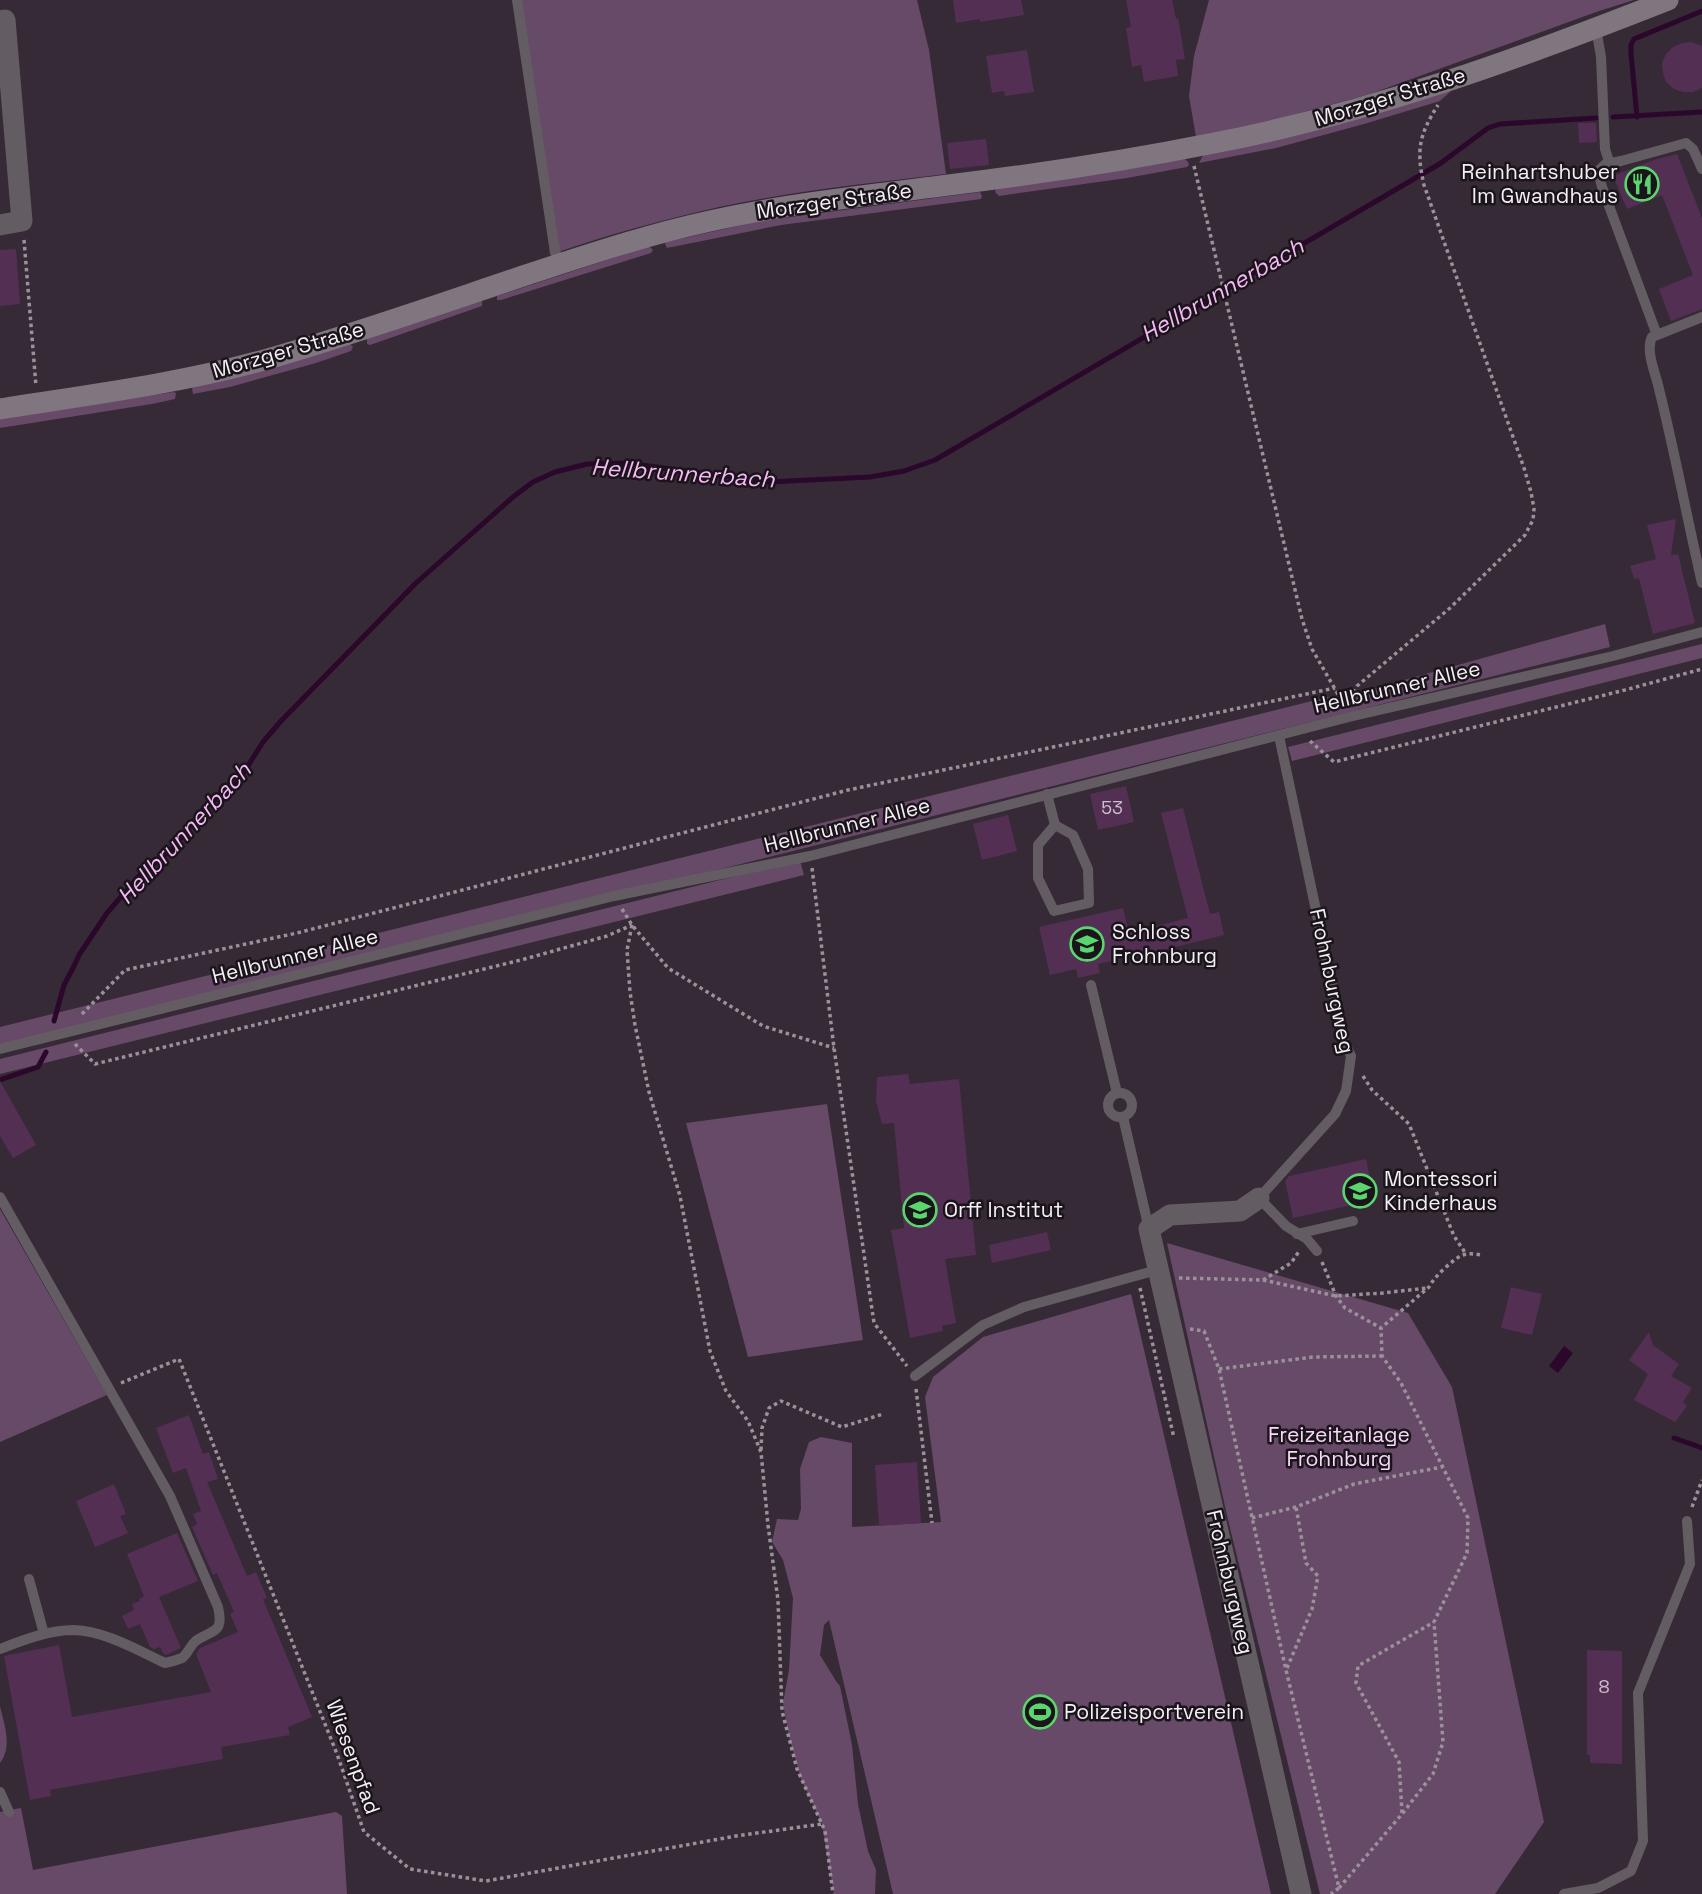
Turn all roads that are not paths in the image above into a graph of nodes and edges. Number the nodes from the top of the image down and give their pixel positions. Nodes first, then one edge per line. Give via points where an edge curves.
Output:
1 (517, 0) edge
2 (1668, 0) edge
3 (0, 21) edge
4 (1596, 28) junction
5 (1609, 161) junction
6 (1702, 169) edge
7 (0, 225) edge
8 (558, 264) junction
9 (1702, 317) edge
10 (1657, 335) junction
11 (0, 410) edge
12 (1702, 583) edge
13 (1702, 632) edge
14 (1279, 736) junction
15 (1047, 794) junction
16 (1055, 825) junction
17 (1091, 985) dead end
18 (0, 1049) edge
19 (1117, 1093) junction
20 (1123, 1117) junction
21 (0, 1197) edge
22 (1259, 1198) junction
23 (1353, 1221) dead end
24 (1149, 1229) junction
25 (1302, 1236) junction
26 (1317, 1251) road end
27 (1159, 1275) junction
28 (915, 1376) road end
29 (1687, 1521) road end
30 (29, 1578) dead end
31 (44, 1634) junction
32 (0, 1648) edge
33 (0, 1792) edge
34 (9, 1812) dead end
35 (1301, 1894) edge
36 (1564, 1894) edge

1 - 8 lane
2 - 4 street, Morzger Straße
3 - 7 street via 5,20 22,221
4 - 5 lane
4 - 8 street, Morzger Straße via 1437,85 1247,136 1044,173 773,208 683,227
5 - 6 lane via 1686,143
5 - 10 lane via 1598,171 1602,187
8 - 11 street, Morzger Straße via 240,366 114,393
9 - 10 lane
10 - 12 lane via 1650,339 1651,354
13 - 14 lane, Hellbrunner Allee
14 - 15 lane, Hellbrunner Allee
14 - 22 lane, Frohnburgweg via 1344,1042 1351,1056 1346,1091 1335,1114
15 - 16 lane
15 - 18 lane, Hellbrunner Allee via 810,856 614,896
16 - 16 lane via 1038,845 1038,878 1054,911 1089,903 1088,869 1073,835
17 - 19 lane
19 - 20 lane via 1132,1102
19 - 20 lane via 1108,1108
20 - 24 lane
21 - 31 lane via 170,1496 218,1606 219,1622 212,1633 197,1640 183,1657 165,1663 97,1634 73,1630
22 - 24 street, Frohnburgweg via 1240,1211 1170,1215
22 - 25 lane
23 - 25 lane
24 - 27 street, Frohnburgweg
25 - 26 lane
27 - 28 lane via 1024,1307 983,1325
27 - 35 street, Frohnburgweg
29 - 36 lane via 1690,1564 1638,1693 1643,1842 1631,1871 1598,1888
30 - 31 lane
31 - 32 lane
33 - 34 lane

